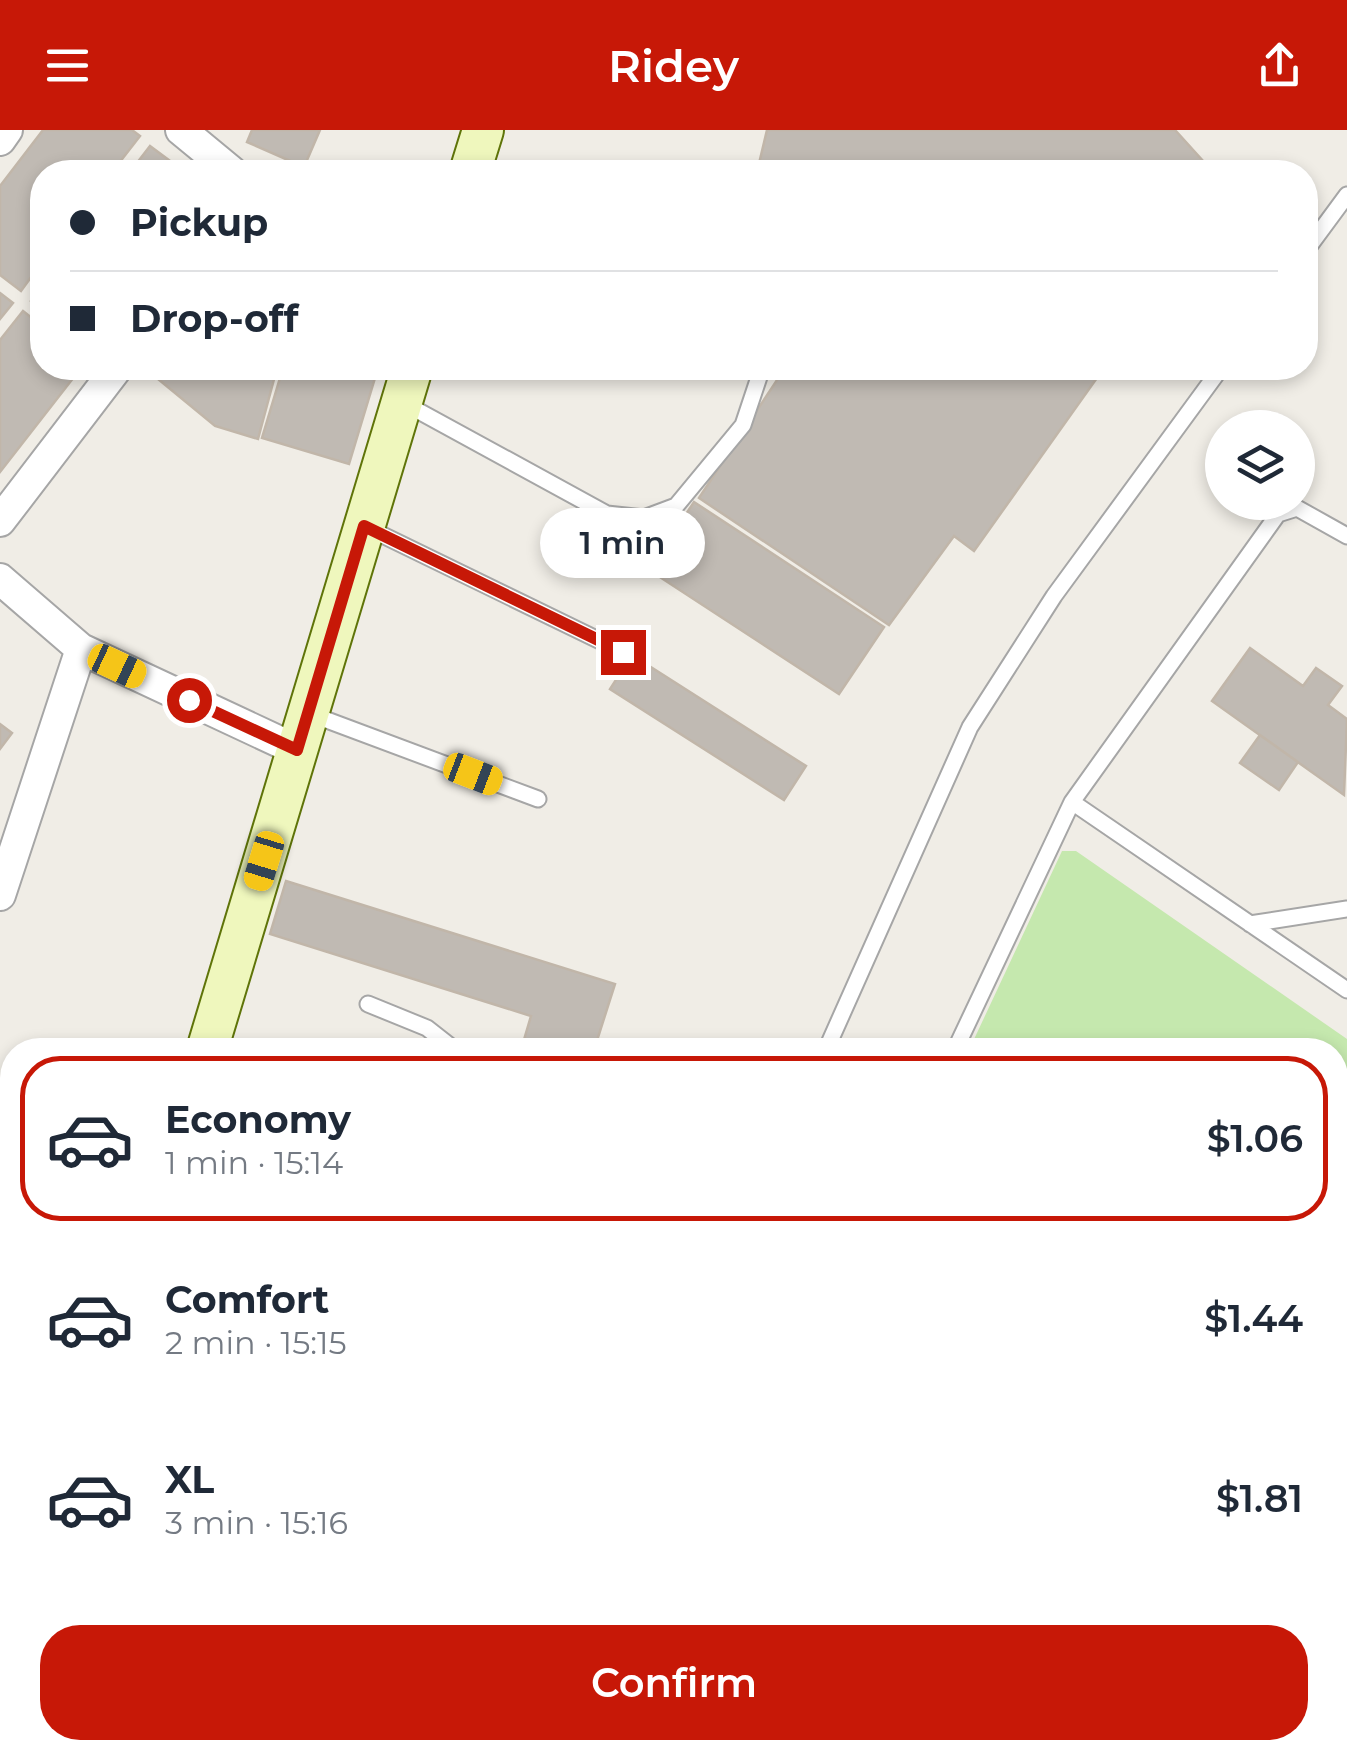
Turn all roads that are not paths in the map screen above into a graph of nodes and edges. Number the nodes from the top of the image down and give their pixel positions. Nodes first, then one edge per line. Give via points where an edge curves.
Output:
1 (8, 130) edge
2 (181, 130) edge
3 (483, 130) edge
4 (0, 140) edge
5 (217, 160) edge
6 (477, 160) edge
7 (1347, 196) edge
8 (1318, 235) edge
9 (107, 380) edge
10 (758, 380) edge
11 (1212, 380) edge
12 (407, 384) edge
13 (0, 521) edge
14 (364, 526) junction
15 (1344, 528) edge
16 (0, 579) edge
17 (81, 650) junction
18 (623, 652) dead end
19 (303, 732) junction
20 (538, 799) dead end
21 (1072, 802) junction
22 (0, 895) edge
23 (1347, 909) edge
24 (1250, 924) junction
25 (1347, 990) edge
26 (368, 1004) dead end
27 (211, 1038) edge
28 (439, 1038) edge
29 (831, 1038) edge
30 (961, 1038) edge

1 - 4 street
2 - 5 street
3 - 6 street
7 - 8 lane
9 - 13 street
10 - 12 lane via 744,425 676,506 644,518 606,514
11 - 29 lane via 1054,596 970,727
12 - 14 street
14 - 18 lane
14 - 19 street
15 - 21 lane via 1297,508 1278,514
16 - 17 street
17 - 19 street
17 - 22 street
19 - 20 lane
19 - 27 street
21 - 24 lane
21 - 30 lane
23 - 24 lane
24 - 25 lane
26 - 28 lane

